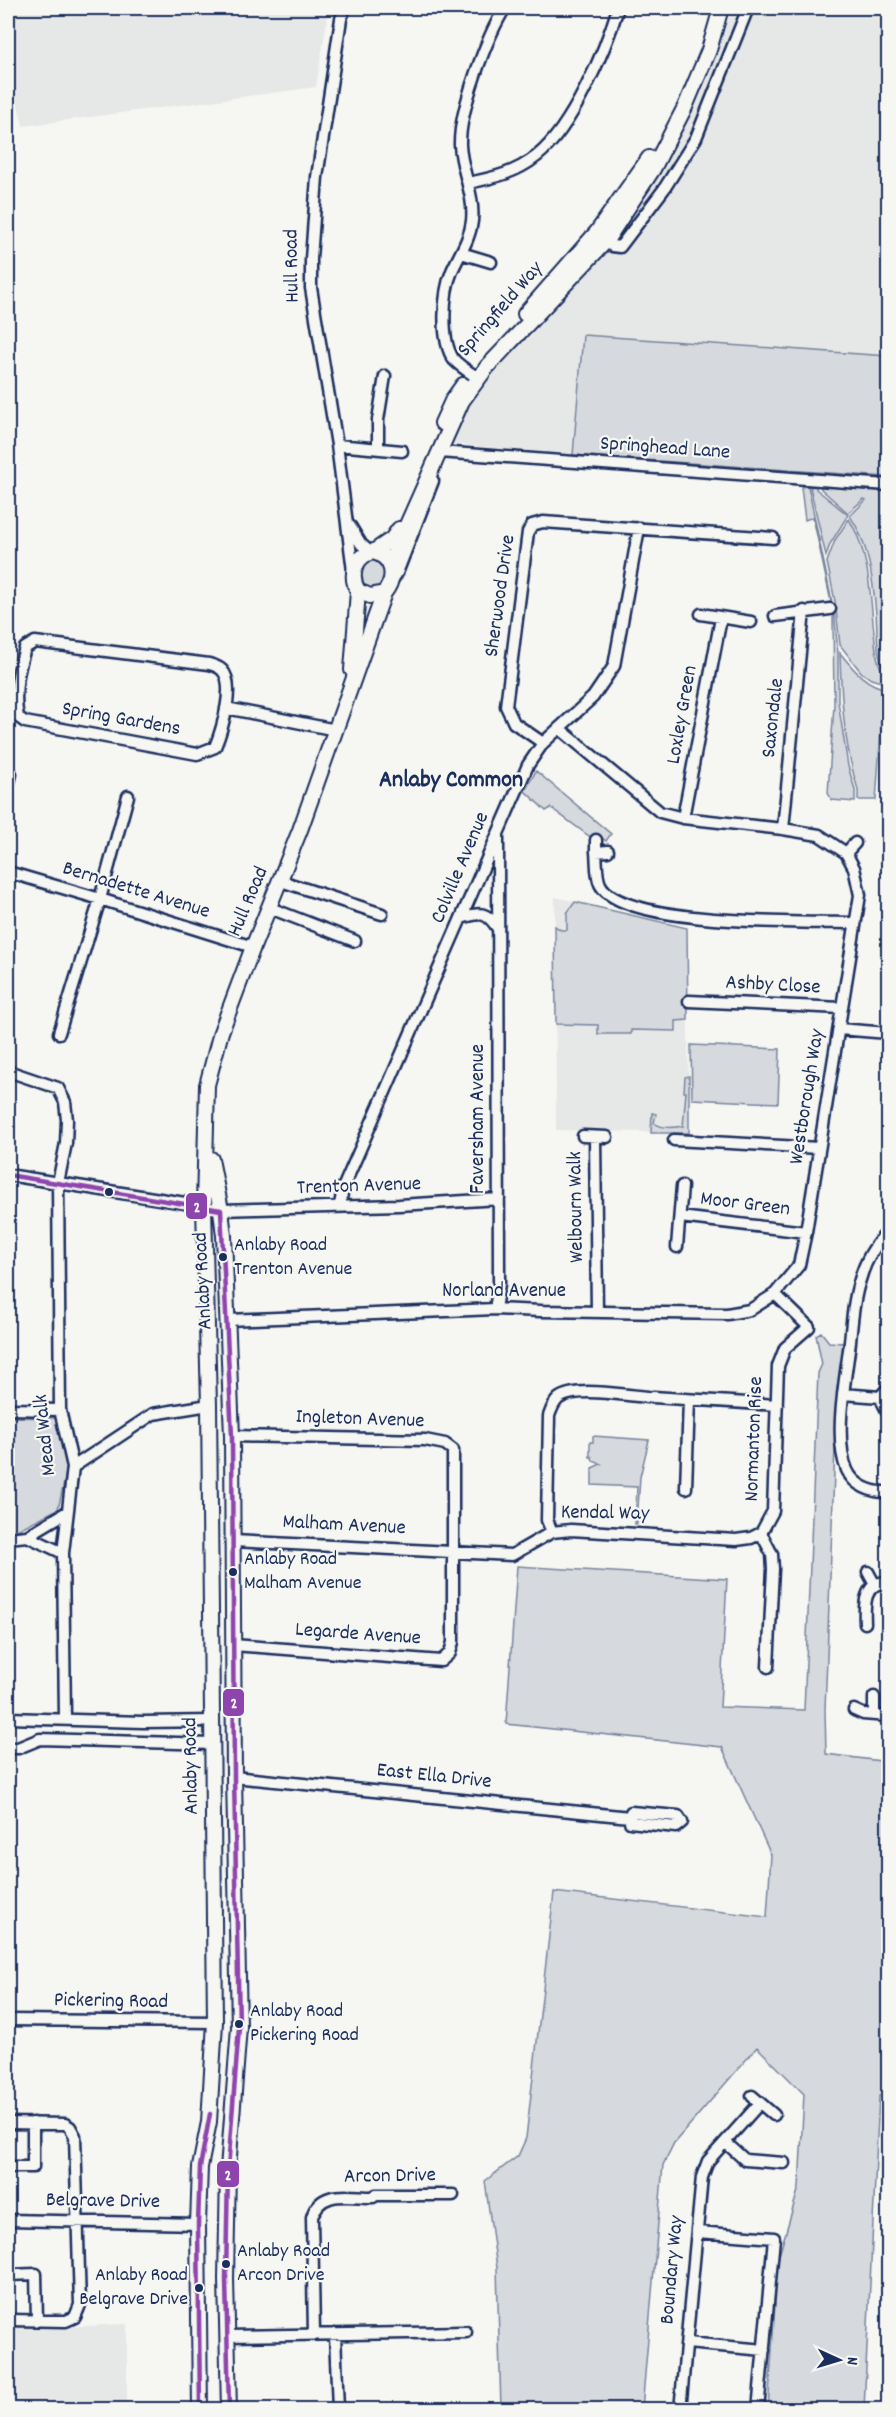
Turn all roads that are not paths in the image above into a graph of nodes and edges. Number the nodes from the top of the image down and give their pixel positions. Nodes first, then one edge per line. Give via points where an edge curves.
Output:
1 (345, 8) edge
2 (505, 8) edge
3 (618, 8) edge
4 (721, 8) edge
5 (748, 8) edge
6 (468, 183) junction
7 (601, 237) junction
8 (461, 253) junction
9 (494, 261) dead end
10 (472, 374) junction
11 (385, 376) dead end
12 (337, 445) junction
13 (378, 447) junction
14 (402, 451) dead end
15 (439, 452) junction
16 (434, 481) dead end
17 (888, 485) edge
18 (349, 524) junction
19 (639, 528) junction
20 (767, 535) dead end
21 (371, 552) junction
22 (390, 563) junction
23 (353, 574) junction
24 (386, 589) junction
25 (358, 591) junction
26 (830, 609) dead end
27 (804, 611) junction
28 (700, 614) dead end
29 (775, 616) dead end
30 (721, 618) junction
31 (751, 622) dead end
32 (13, 679) edge
33 (351, 687) junction
34 (226, 708) junction
35 (559, 728) junction
36 (336, 730) junction
37 (543, 743) junction
38 (11, 774) dead end
39 (8, 787) edge
40 (128, 796) dead end
41 (683, 818) junction
42 (783, 829) junction
43 (498, 831) junction
44 (596, 840) dead end
45 (855, 843) dead end
46 (608, 851) dead end
47 (596, 852) junction
48 (846, 854) junction
49 (8, 872) edge
50 (281, 881) junction
51 (100, 898) junction
52 (270, 908) junction
53 (382, 914) dead end
54 (461, 918) junction
55 (855, 923) junction
56 (498, 929) junction
57 (355, 941) dead end
58 (253, 947) junction
59 (689, 1001) dead end
60 (842, 1008) junction
61 (839, 1029) junction
62 (888, 1033) edge
63 (59, 1034) dead end
64 (8, 1071) edge
65 (583, 1136) dead end
66 (207, 1137) junction
67 (595, 1137) junction
68 (607, 1137) dead end
69 (674, 1140) dead end
70 (819, 1149) junction
71 (8, 1175) edge
72 (58, 1183) junction
73 (682, 1186) dead end
74 (499, 1199) junction
75 (340, 1205) junction
76 (204, 1206) junction
77 (221, 1210) junction
78 (680, 1216) junction
79 (806, 1232) junction
80 (888, 1232) edge
81 (677, 1247) dead end
82 (775, 1294) junction
83 (495, 1309) junction
84 (597, 1312) junction
85 (228, 1320) junction
86 (888, 1388) edge
87 (843, 1394) junction
88 (636, 1396) junction
89 (880, 1397) junction
90 (689, 1400) junction
91 (209, 1405) junction
92 (777, 1405) junction
93 (635, 1408) dead end
94 (8, 1409) edge
95 (60, 1410) junction
96 (887, 1411) edge
97 (232, 1436) junction
98 (73, 1467) junction
99 (687, 1476) junction
100 (698, 1477) dead end
101 (686, 1488) dead end
102 (888, 1492) edge
103 (67, 1512) junction
104 (552, 1532) junction
105 (761, 1533) junction
106 (27, 1536) junction
107 (8, 1538) edge
108 (233, 1541) junction
109 (453, 1552) junction
110 (63, 1553) junction
111 (868, 1572) dead end
112 (888, 1582) edge
113 (874, 1585) junction
114 (865, 1623) dead end
115 (233, 1645) junction
116 (768, 1667) dead end
117 (874, 1697) dead end
118 (854, 1710) dead end
119 (874, 1715) junction
120 (888, 1716) edge
121 (8, 1718) edge
122 (65, 1719) junction
123 (213, 1721) junction
124 (212, 1744) junction
125 (8, 1748) edge
126 (234, 1777) junction
127 (630, 1817) dead end
128 (8, 2020) edge
129 (215, 2022) junction
130 (774, 2115) dead end
131 (8, 2123) edge
132 (33, 2123) junction
133 (725, 2142) junction
134 (784, 2163) dead end
135 (8, 2167) edge
136 (453, 2195) dead end
137 (8, 2220) edge
138 (78, 2222) junction
139 (198, 2224) junction
140 (697, 2232) junction
141 (8, 2275) edge
142 (8, 2320) edge
143 (37, 2320) junction
144 (466, 2332) dead end
145 (314, 2334) junction
146 (335, 2334) junction
147 (227, 2336) junction
148 (687, 2343) junction
149 (764, 2350) junction
150 (200, 2409) edge
151 (229, 2409) edge
152 (338, 2409) edge
153 (680, 2409) edge
154 (758, 2409) edge

1 - 12 street, Hull Road via 317,177 311,259 314,308
2 - 6 street via 494,25 461,124 460,147
3 - 6 street via 596,66 568,117 538,156 502,176
4 - 7 main road, Springfield Way via 709,50 652,169
5 - 7 street via 691,146 620,248
6 - 8 street via 472,220
7 - 10 main road, Springfield Way
7 - 15 main road, Springfield Way via 487,367 462,401
8 - 9 street
8 - 10 street via 446,289 445,318 448,348 455,361
10 - 21 main road, Springfield Way via 453,399 401,526 392,539
11 - 13 street
12 - 13 street
12 - 18 street, Hull Road
13 - 14 street
15 - 17 street, Springhead Lane
15 - 22 main road, Springfield Way
16 - 24 street via 397,573
18 - 21 street, Hull Road
18 - 23 street, Hull Road
19 - 20 street, Sherwood Drive
19 - 35 street, Colville Avenue via 614,666 593,697
19 - 37 street, Sherwood Drive via 543,522 532,525 528,532 506,706 514,723
21 - 22 main road
21 - 23 main road via 360,559
22 - 24 main road via 392,575
23 - 25 main road
24 - 25 main road via 370,596
24 - 33 main road, Hull Road
25 - 33 main road, Hull Road
26 - 27 street
27 - 29 street
27 - 42 street, Saxondale
28 - 30 street
30 - 31 street
30 - 41 street, Loxley Green
32 - 34 street, Spring Gardens via 25,648 35,642 209,664 221,669 227,679
32 - 34 street, Spring Gardens via 18,717 25,722 197,754 215,747
33 - 36 main road, Hull Road
34 - 36 street
35 - 37 street, Colville Avenue
35 - 41 street via 660,812
36 - 50 main road, Hull Road
37 - 43 street, Colville Avenue
38 - 39 street
40 - 51 street
41 - 42 street
42 - 48 street via 819,835
43 - 54 street, Colville Avenue
43 - 56 street, Faversham Avenue
44 - 47 street
45 - 48 street
46 - 47 street
47 - 55 street via 600,884 612,896 633,905 688,918
48 - 55 street, Westborough Way via 854,868 860,895
49 - 51 street, Bernadette Avenue
50 - 52 main road, Hull Road
50 - 53 street
51 - 58 street, Bernadette Avenue
51 - 63 street
52 - 57 street
52 - 58 main road, Hull Road
54 - 56 street via 483,914
54 - 75 street, Colville Avenue via 343,1188
55 - 60 street, Westborough Way
56 - 74 street, Faversham Avenue
58 - 66 main road, Hull Road via 214,1053 207,1085
59 - 60 street, Ashby Close via 701,1008
60 - 61 street, Westborough Way
61 - 62 street
61 - 70 street, Westborough Way
64 - 72 street, Mead Walk via 58,1088 65,1102 66,1143
65 - 67 street, Welbourn Walk
66 - 76 main road, Anlaby Road
66 - 77 main road, Anlaby Road
67 - 68 street, Welbourn Walk
67 - 84 street, Welbourn Walk
69 - 70 street via 685,1146
70 - 79 street, Westborough Way
71 - 72 street
72 - 76 street
72 - 95 street, Mead Walk
73 - 78 street, Moor Green
74 - 75 street, Trenton Avenue
74 - 83 street, Faversham Avenue via 499,1284
75 - 77 street, Trenton Avenue
76 - 91 main road, Anlaby Road
77 - 85 main road, Anlaby Road
78 - 79 street, Moor Green
78 - 81 street, Moor Green
79 - 82 street, Westborough Way via 799,1265
80 - 87 street via 869,1257 859,1281
82 - 84 street, Norland Avenue via 750,1310 727,1314
82 - 92 street, Normanton Rise via 809,1327 785,1348 778,1366
83 - 84 street, Norland Avenue
83 - 85 street, Norland Avenue
85 - 97 main road, Anlaby Road
86 - 89 street
87 - 89 street
87 - 102 street via 843,1457 848,1472 868,1490
88 - 90 street
88 - 93 street
88 - 104 street via 572,1392 553,1406 549,1416 547,1520
89 - 96 street
90 - 92 street
90 - 99 street
91 - 98 street via 153,1414
91 - 123 main road, Anlaby Road
92 - 105 street, Normanton Rise via 773,1512
94 - 95 street
95 - 98 street, Mead Walk
97 - 108 main road, Anlaby Road
97 - 109 street, Ingleton Avenue via 377,1438 445,1444 453,1450 455,1467
98 - 103 street, Mead Walk
99 - 100 street
99 - 101 street
103 - 106 street
103 - 110 street, Mead Walk
104 - 105 street, Kendal Way via 736,1540
104 - 109 street, Kendal Way via 512,1555
105 - 116 street, Normanton Rise via 772,1554 773,1569
106 - 107 street
106 - 110 street
108 - 109 street, Malham Avenue
108 - 115 main road, Anlaby Road
109 - 115 street, Legarde Avenue via 453,1642 450,1653 441,1661
110 - 122 street, Mead Walk
111 - 113 street
112 - 113 street
113 - 114 street via 865,1598
115 - 126 main road, Anlaby Road
117 - 119 street
118 - 119 street
119 - 120 street
121 - 122 street
122 - 123 street
123 - 124 main road, Anlaby Road
124 - 125 street via 40,1740
124 - 129 main road, Anlaby Road
126 - 127 street, East Ella Drive
126 - 147 main road, Anlaby Road via 239,2027 228,2169
128 - 129 street, Pickering Road
129 - 139 main road, Anlaby Road
130 - 133 street, Boundary Way via 756,2099
131 - 132 street
132 - 135 street via 33,2168
132 - 138 street via 65,2124 75,2136
133 - 134 street via 745,2160
133 - 140 street, Boundary Way via 704,2168
136 - 145 street, Arcon Drive via 325,2198 315,2205
137 - 138 street, Belgrave Drive
138 - 139 street, Belgrave Drive
138 - 143 street via 78,2311 66,2321
139 - 150 main road, Anlaby Road
140 - 148 street, Boundary Way
140 - 149 street via 774,2238
141 - 143 street via 36,2274
142 - 143 street
144 - 146 street
145 - 146 street
145 - 147 street
146 - 152 street
147 - 151 main road, Anlaby Road
148 - 149 street
148 - 153 street, Boundary Way
149 - 154 street

